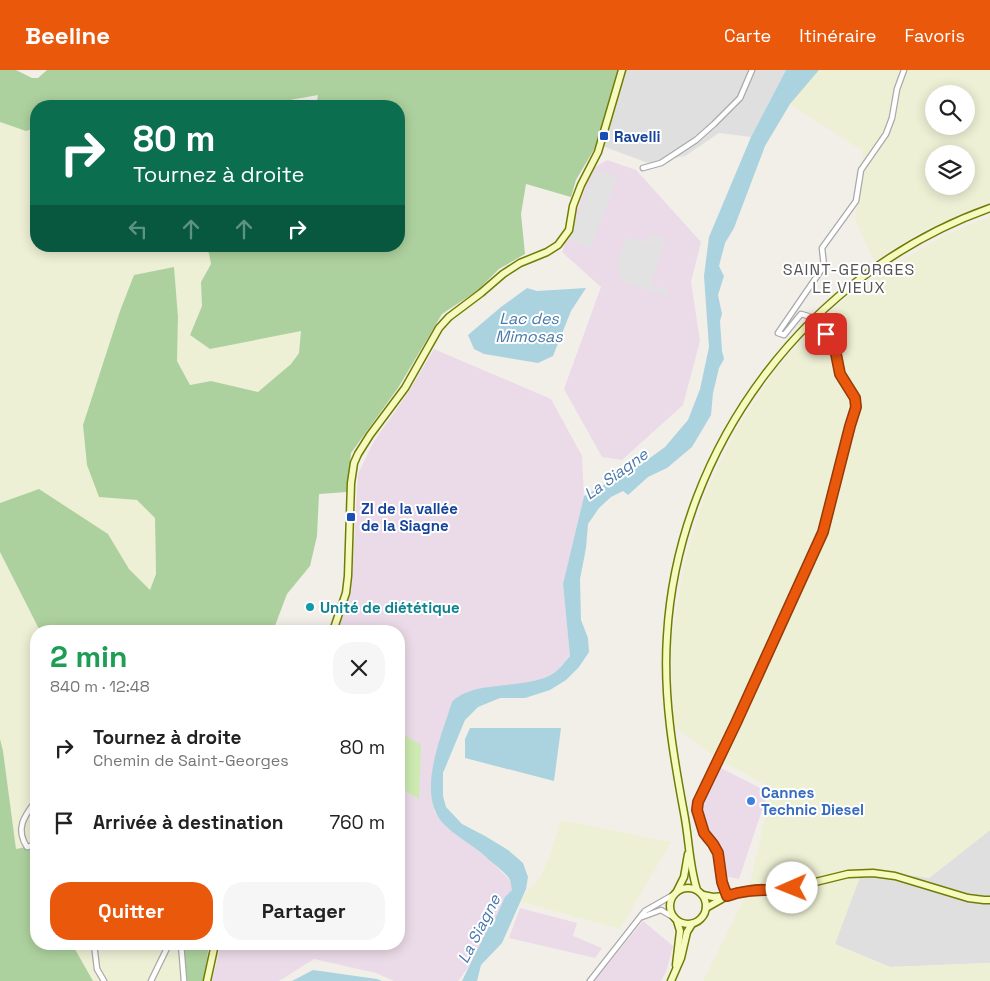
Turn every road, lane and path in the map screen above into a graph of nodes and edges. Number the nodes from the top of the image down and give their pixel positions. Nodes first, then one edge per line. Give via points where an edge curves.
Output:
1 (622, 70) edge
2 (752, 70) edge
3 (904, 70) edge
4 (643, 168) dead end
5 (990, 208) edge
6 (808, 316) dead end
7 (816, 324) dead end
8 (335, 625) edge
9 (30, 809) edge
10 (689, 842) junction
11 (30, 846) edge
12 (700, 892) junction
13 (675, 893) junction
14 (727, 896) junction
15 (990, 900) edge
16 (706, 908) junction
17 (641, 917) junction
18 (675, 919) junction
19 (692, 924) junction
20 (94, 950) edge
21 (165, 950) edge
22 (181, 950) edge
23 (214, 950) edge
24 (675, 971) junction
25 (104, 981) edge
26 (150, 981) edge
27 (184, 981) edge
28 (208, 981) edge
29 (590, 981) edge
30 (671, 981) edge

1 - 8 street via 604,136 581,185 569,230 558,245 503,274 449,317 439,328 405,388 358,454 351,483 346,593
2 - 4 street via 740,98 714,124 661,163
3 - 6 street via 886,134 861,170 856,201 822,248 824,266 778,333 784,335 801,314
5 - 10 street via 954,223 891,257 822,310 757,384 712,462 679,556 667,635 666,694
7 - 14 street via 832,345 840,374 855,398 856,407 823,532 698,802 697,810 704,833 718,853
9 - 11 street via 22,824 22,839
10 - 12 street via 693,877
10 - 13 street via 684,877
12 - 13 street via 688,887
12 - 14 street via 713,897
12 - 16 street
13 - 17 street via 652,906
13 - 18 street via 669,906
14 - 15 street via 758,889 792,888 848,874 872,873 895,876 976,900
14 - 16 street
16 - 19 street via 701,918
17 - 18 street via 661,910
17 - 29 street
18 - 19 street
18 - 24 street via 680,931
19 - 24 street
20 - 25 street via 96,970
21 - 26 street
22 - 27 street
23 - 28 street
24 - 30 street

